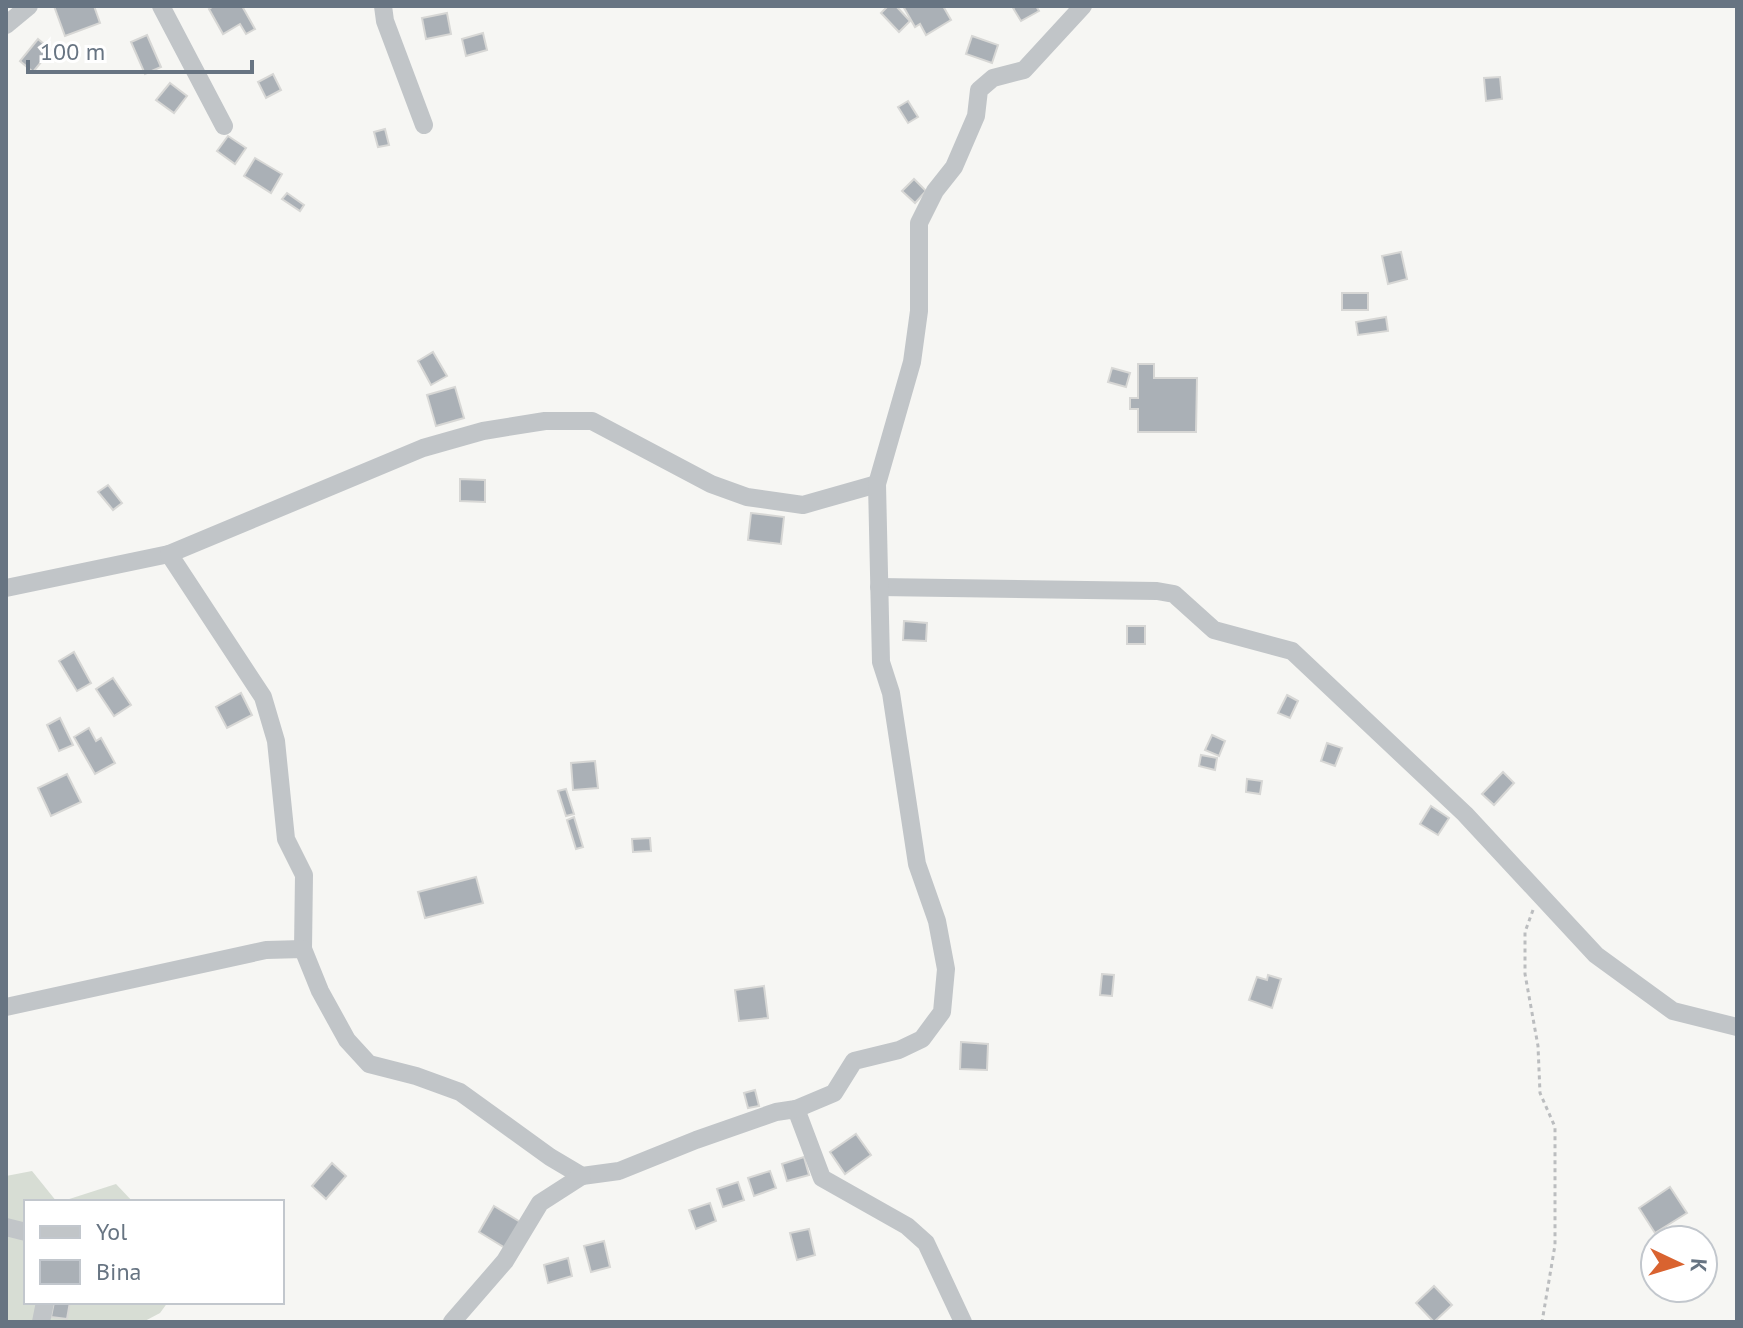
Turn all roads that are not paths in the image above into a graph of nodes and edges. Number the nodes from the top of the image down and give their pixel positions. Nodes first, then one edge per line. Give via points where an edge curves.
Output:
1 (29, 6) edge
2 (161, 6) edge
3 (383, 6) edge
4 (1083, 6) edge
5 (6, 25) edge
6 (424, 125) dead end
7 (224, 126) dead end
8 (877, 484) junction
9 (169, 554) junction
10 (879, 587) junction
11 (6, 588) edge
12 (303, 949) junction
13 (6, 1007) edge
14 (1737, 1027) edge
15 (796, 1109) junction
16 (582, 1176) junction
17 (452, 1322) edge
18 (963, 1322) edge

1 - 5 street
2 - 7 street
3 - 6 street
4 - 8 street via 1024,70 993,78 979,90 976,116 954,167 919,223 919,311 912,362
8 - 9 street via 803,505 747,497 711,484 592,421 545,421 423,448
8 - 10 street
9 - 11 street
9 - 12 street via 263,697 276,741 286,839 304,875
10 - 14 street via 1174,594 1214,630 1292,651 1465,814 1596,955 1673,1011
10 - 15 street via 881,662 891,693 917,864 937,921 946,969 942,1012 922,1039 854,1061 834,1093
12 - 13 street via 266,950
12 - 16 street via 347,1040 369,1064 460,1092
15 - 16 street via 619,1171
15 - 18 street via 822,1178 907,1226 926,1243
16 - 17 street via 540,1203 505,1261

